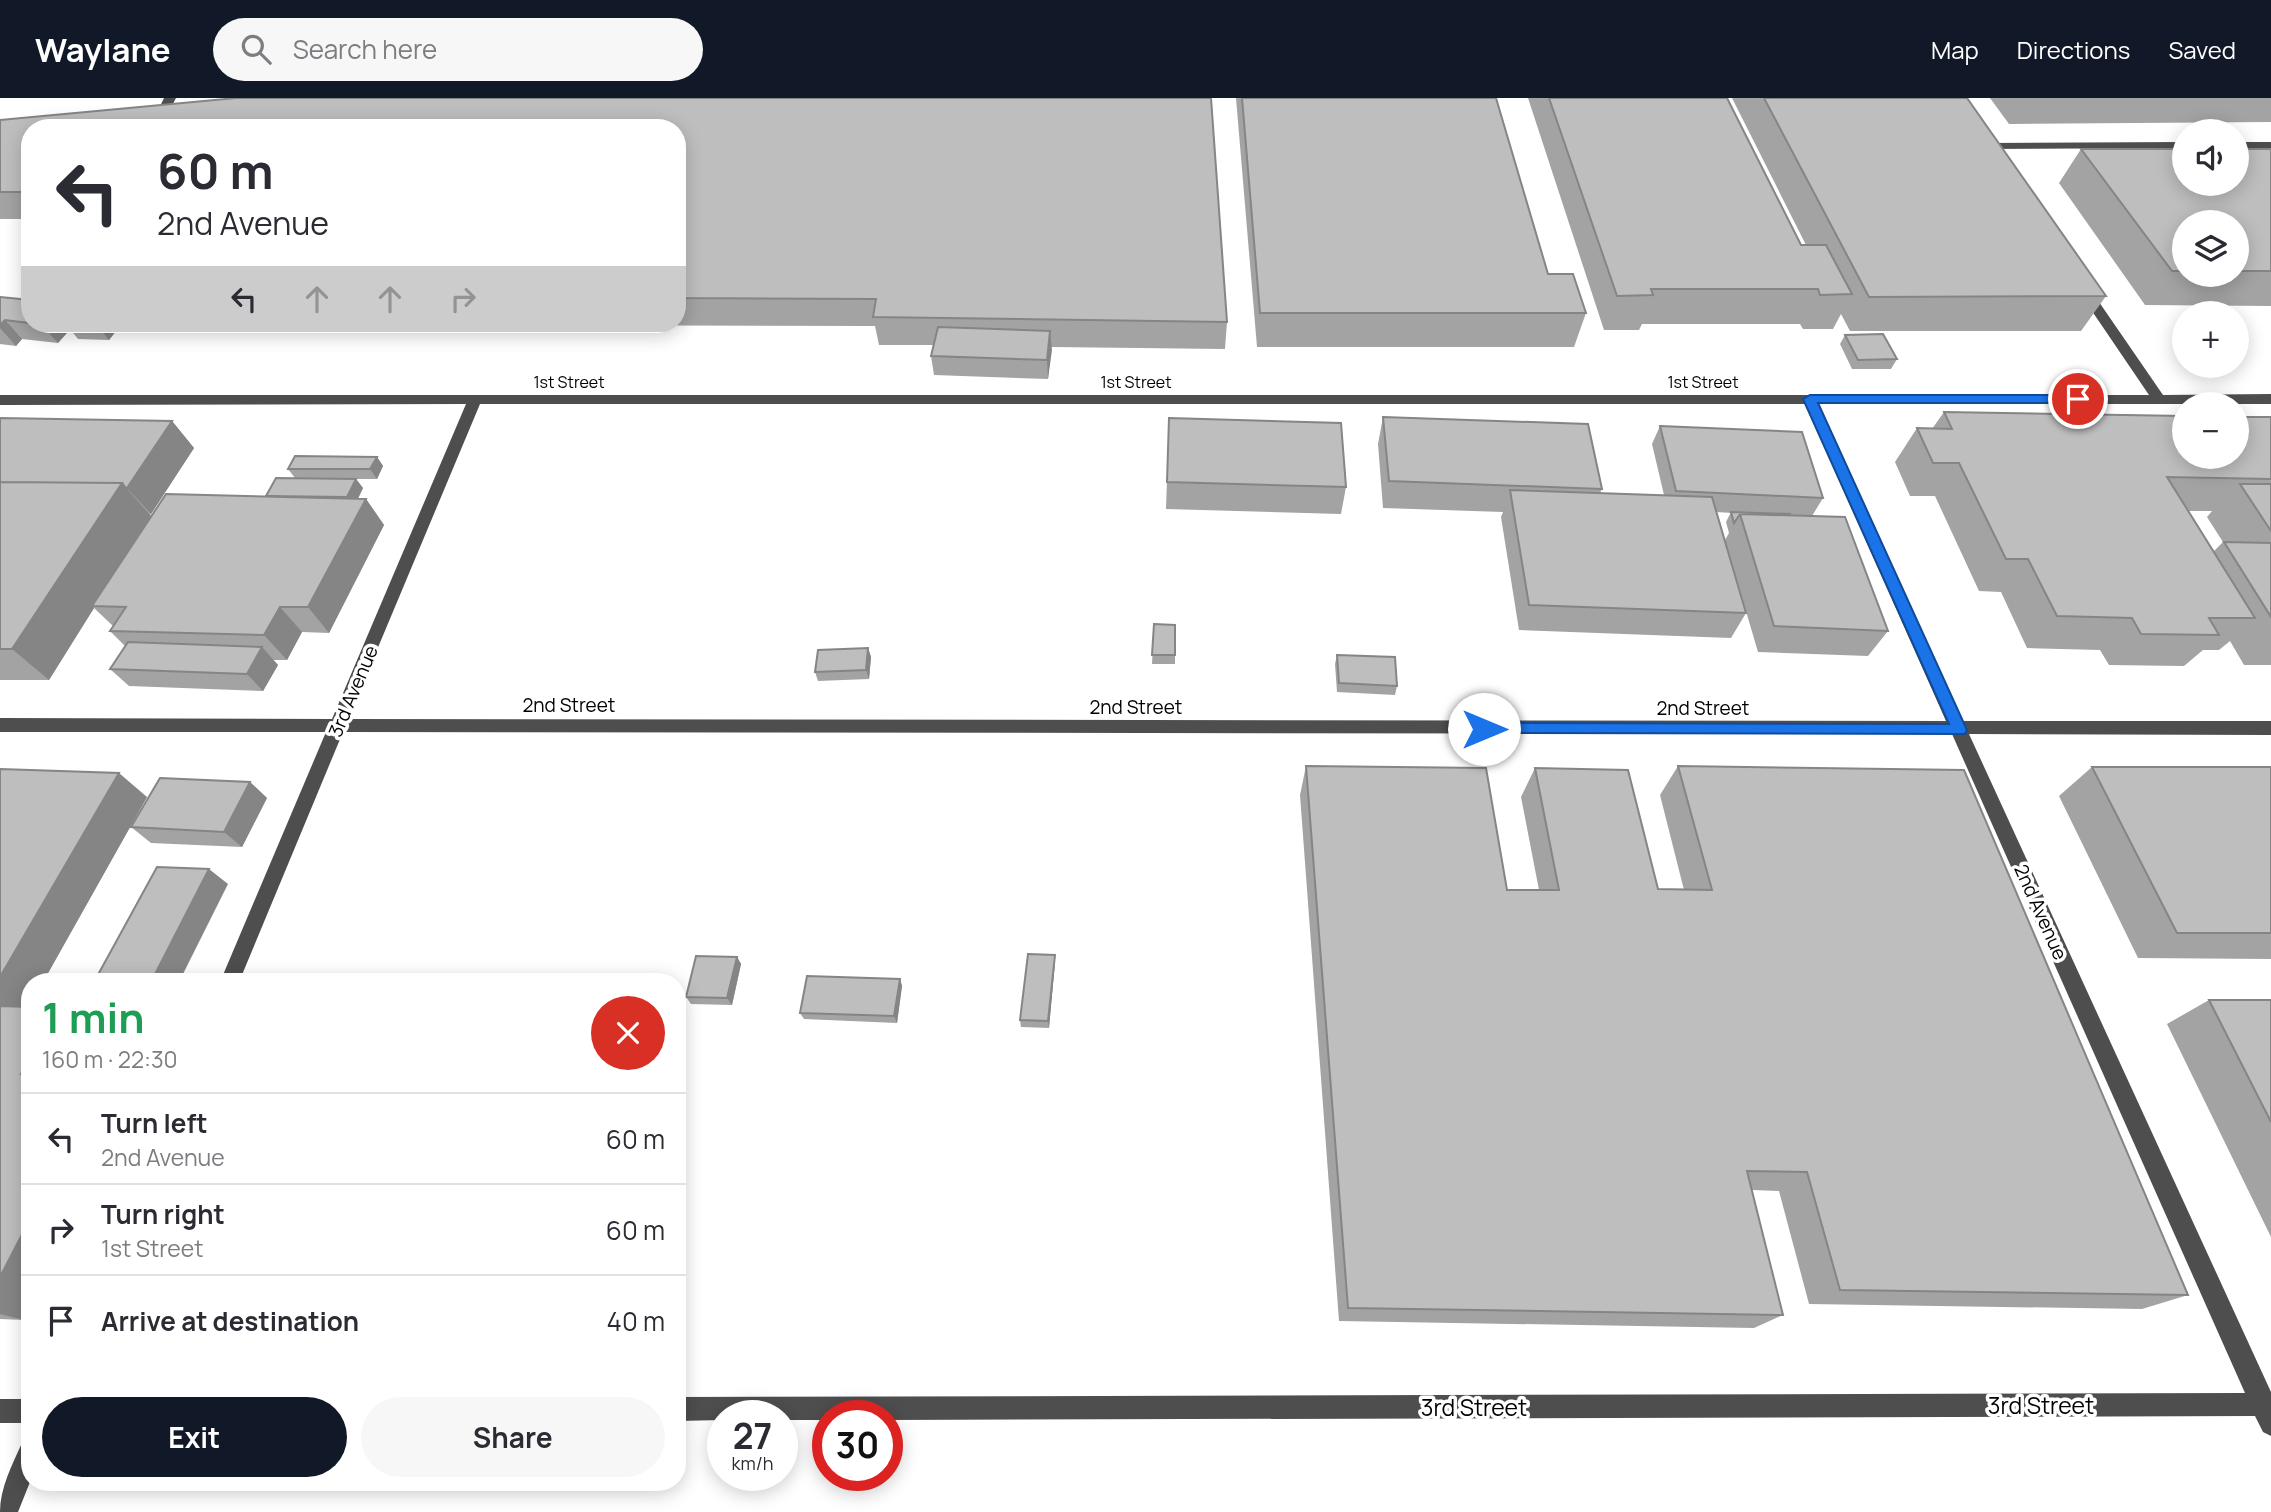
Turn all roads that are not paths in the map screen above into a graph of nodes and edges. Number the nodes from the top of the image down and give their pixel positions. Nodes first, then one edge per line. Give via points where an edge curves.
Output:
1 (170, 98) edge
2 (173, 118) edge
3 (160, 119) joint
4 (2172, 145) edge
5 (2249, 145) edge
6 (2271, 145) edge
7 (1992, 157) edge
8 (2072, 272) edge
9 (475, 399) junction
10 (1810, 399) junction
11 (2159, 399) junction
12 (2271, 399) edge
13 (0, 400) edge
14 (0, 725) edge
15 (339, 726) junction
16 (2271, 728) edge
17 (1959, 730) junction
18 (233, 973) edge
19 (686, 1409) edge
20 (0, 1411) edge
21 (21, 1411) edge
22 (2268, 1411) edge
23 (21, 1474) edge
24 (6, 1512) edge

1 - 3 street
2 - 3 street
4 - 7 street via 1981,141
5 - 6 street
8 - 11 street
9 - 10 street, 1st Street
9 - 13 street, 1st Street
9 - 15 street, 3rd Avenue
10 - 11 street, 1st Street
10 - 17 street, 2nd Avenue
11 - 12 street, 1st Street
14 - 15 street, 2nd Street
15 - 17 street, 2nd Street
15 - 18 street, 3rd Avenue
16 - 17 street, 2nd Street
17 - 22 street, 2nd Avenue
19 - 22 street, 3rd Street
20 - 21 street
23 - 24 street

